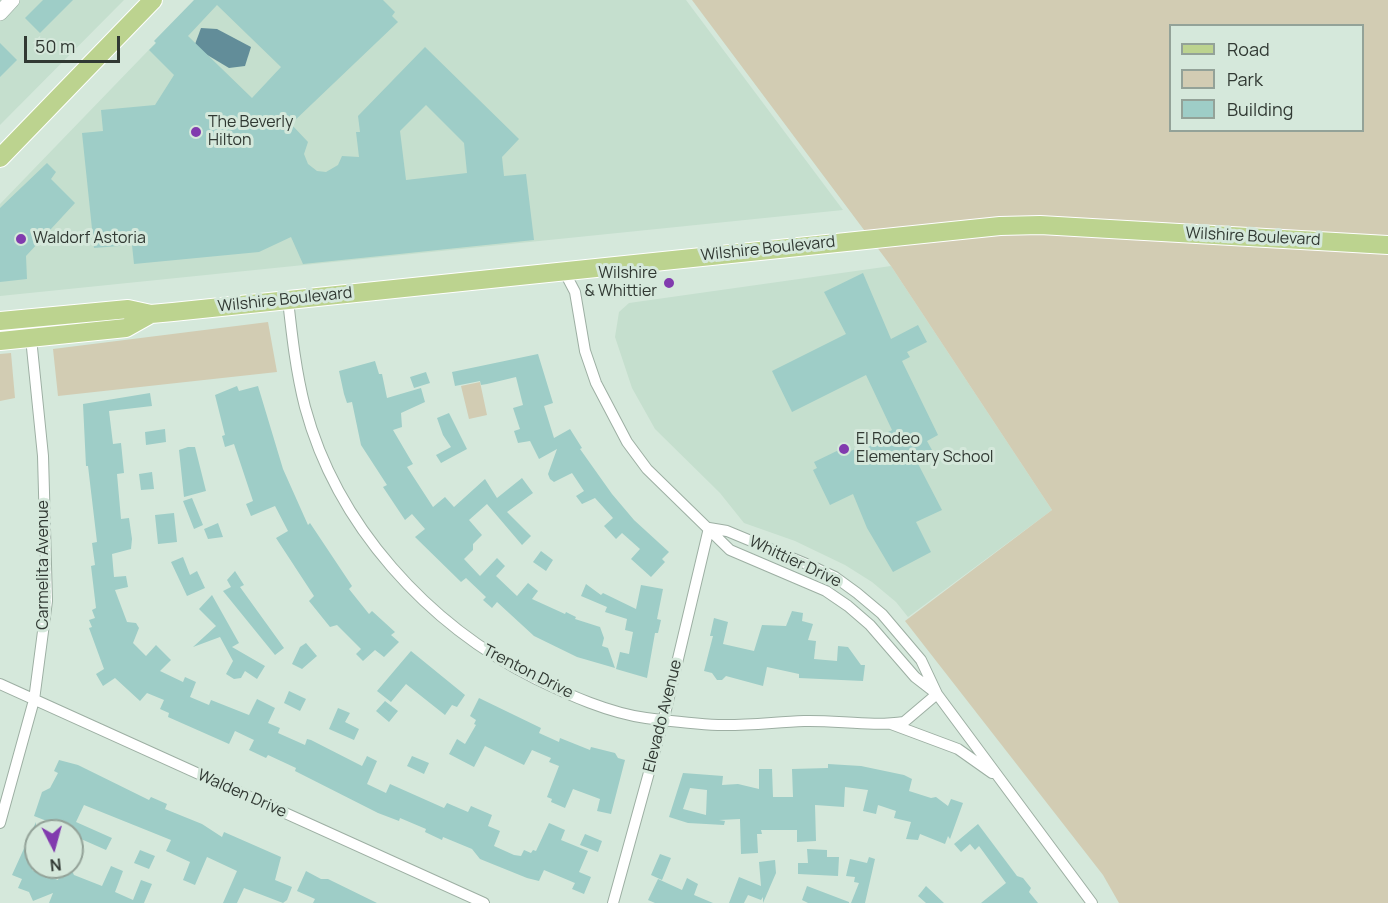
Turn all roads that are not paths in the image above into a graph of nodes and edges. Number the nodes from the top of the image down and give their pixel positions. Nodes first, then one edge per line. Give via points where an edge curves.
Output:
1 (12, 0) edge
2 (153, 0) edge
3 (0, 13) edge
4 (0, 158) edge
5 (1388, 245) edge
6 (564, 271) junction
7 (288, 300) junction
8 (151, 314) junction
9 (0, 321) edge
10 (31, 338) junction
11 (0, 341) edge
12 (709, 528) junction
13 (0, 684) edge
14 (937, 694) junction
15 (34, 700) junction
16 (664, 718) junction
17 (891, 724) junction
18 (1002, 780) junction
19 (0, 824) edge
20 (484, 903) edge
21 (614, 903) edge
22 (1092, 903) edge

1 - 3 main road
2 - 4 main road
5 - 6 main road, Wilshire Boulevard via 1025,225
6 - 7 main road, Wilshire Boulevard
6 - 12 street, Whittier Drive via 575,292 585,351 596,383 627,442 669,493
7 - 8 main road, Wilshire Boulevard
7 - 16 street, Trenton Drive via 299,381 315,437 339,491 395,572 444,619 498,660 558,690 626,713
8 - 9 main road, Wilshire Boulevard via 128,309
8 - 10 main road, Wilshire Boulevard via 126,328
10 - 11 main road, Wilshire Boulevard
10 - 15 street, Carmelita Avenue via 43,456 47,563 47,601
12 - 14 street, Whittier Drive via 732,551 826,591 848,606 915,677
12 - 14 street, Whittier Drive via 727,531 809,565 857,593 882,614 921,660
12 - 16 street, Elevado Avenue
13 - 15 street, Walden Drive
14 - 17 street, Trenton Drive via 904,722
14 - 18 street, Whittier Drive
15 - 19 street, Carmelita Avenue
15 - 20 street, Walden Drive
16 - 17 street, Trenton Drive via 717,725 806,721
16 - 21 street, Elevado Avenue
17 - 18 street via 958,748
18 - 22 street, Whittier Drive

